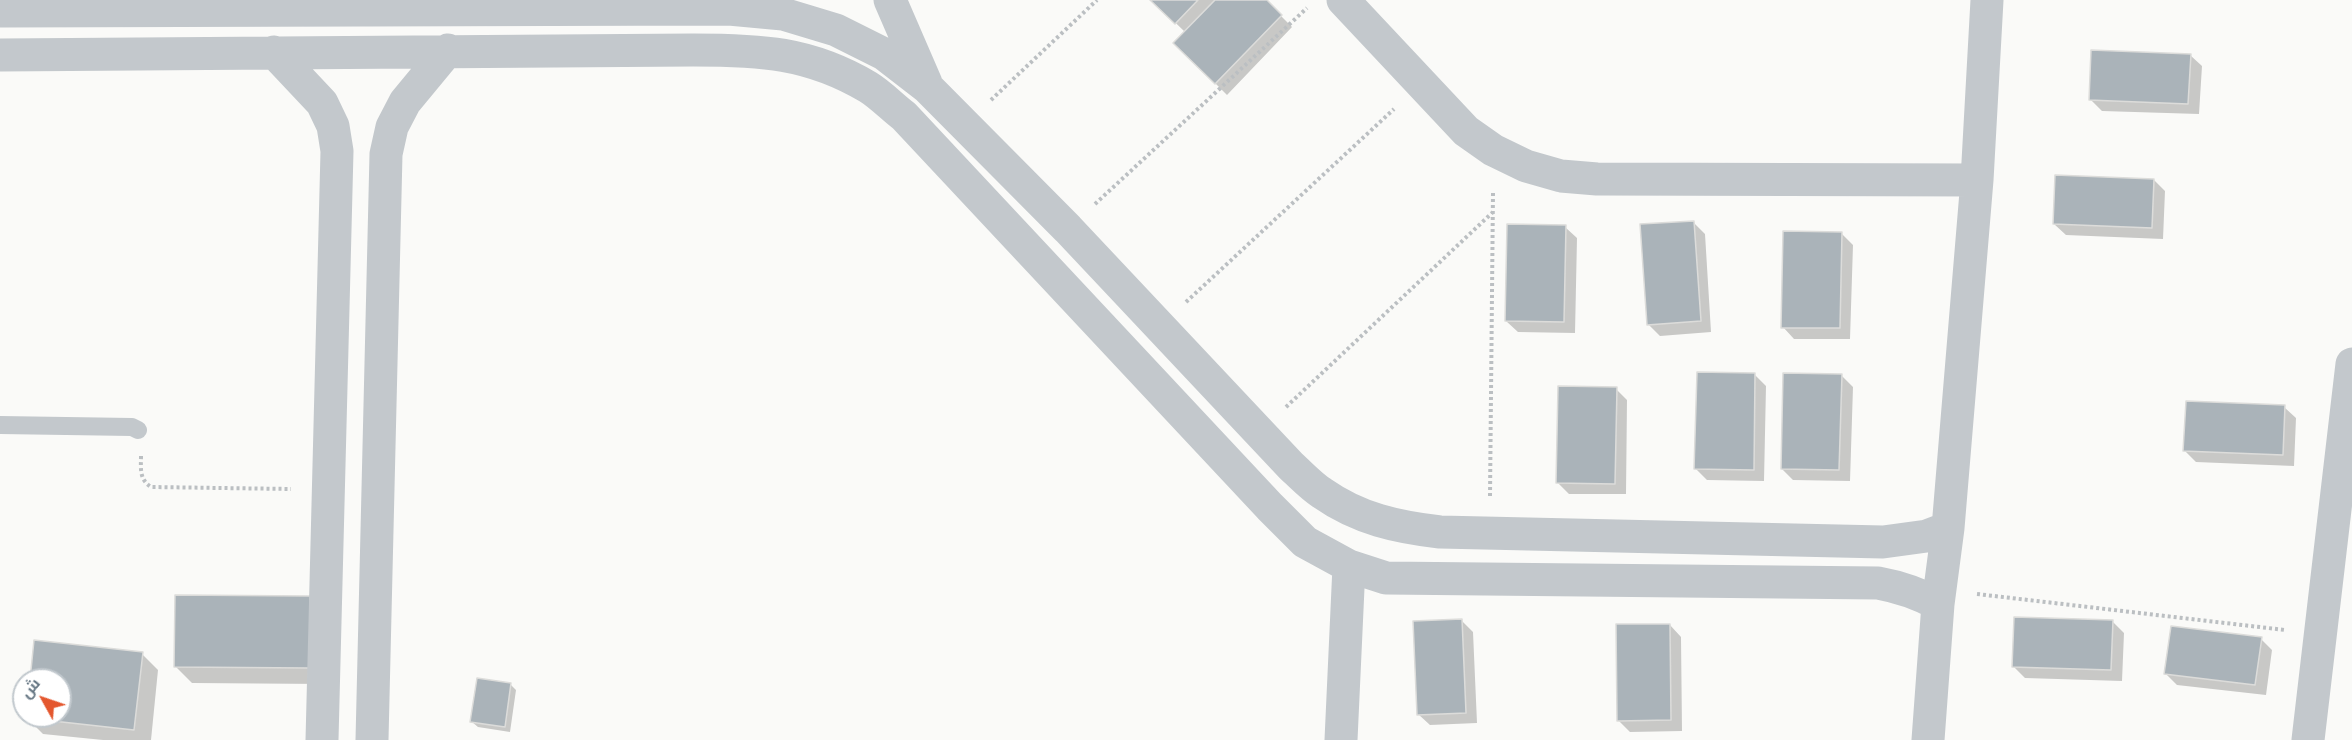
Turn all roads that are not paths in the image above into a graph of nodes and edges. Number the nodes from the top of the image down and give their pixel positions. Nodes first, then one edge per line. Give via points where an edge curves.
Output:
1 (890, 0) edge
2 (1343, 0) edge
3 (1987, 0) edge
4 (739, 4) edge
5 (0, 11) edge
6 (448, 50) junction
7 (274, 52) junction
8 (0, 55) edge
9 (928, 88) junction
10 (1977, 180) junction
11 (2352, 364) edge
12 (0, 425) edge
13 (138, 430) road end
14 (1948, 528) junction
15 (1349, 566) junction
16 (1939, 596) junction
17 (322, 740) edge
18 (372, 740) edge
19 (1341, 740) edge
20 (1928, 740) edge
21 (2308, 740) edge

1 - 9 street
2 - 10 street via 1466,131 1526,166 1561,176
3 - 10 street
4 - 5 street
4 - 9 street via 836,30 884,54
6 - 7 street
6 - 15 street via 743,50 808,60 869,88 904,116 1305,542
6 - 18 street via 405,102 392,127 386,154
7 - 8 street
7 - 17 street via 322,103 333,126 337,151
9 - 14 street via 1068,229 1291,466 1322,493 1359,514 1399,527 1440,532 1883,542 1928,536
10 - 14 street
11 - 21 street
12 - 13 lane
14 - 16 street
15 - 16 street via 1386,578 1878,583
15 - 19 street
16 - 20 street

